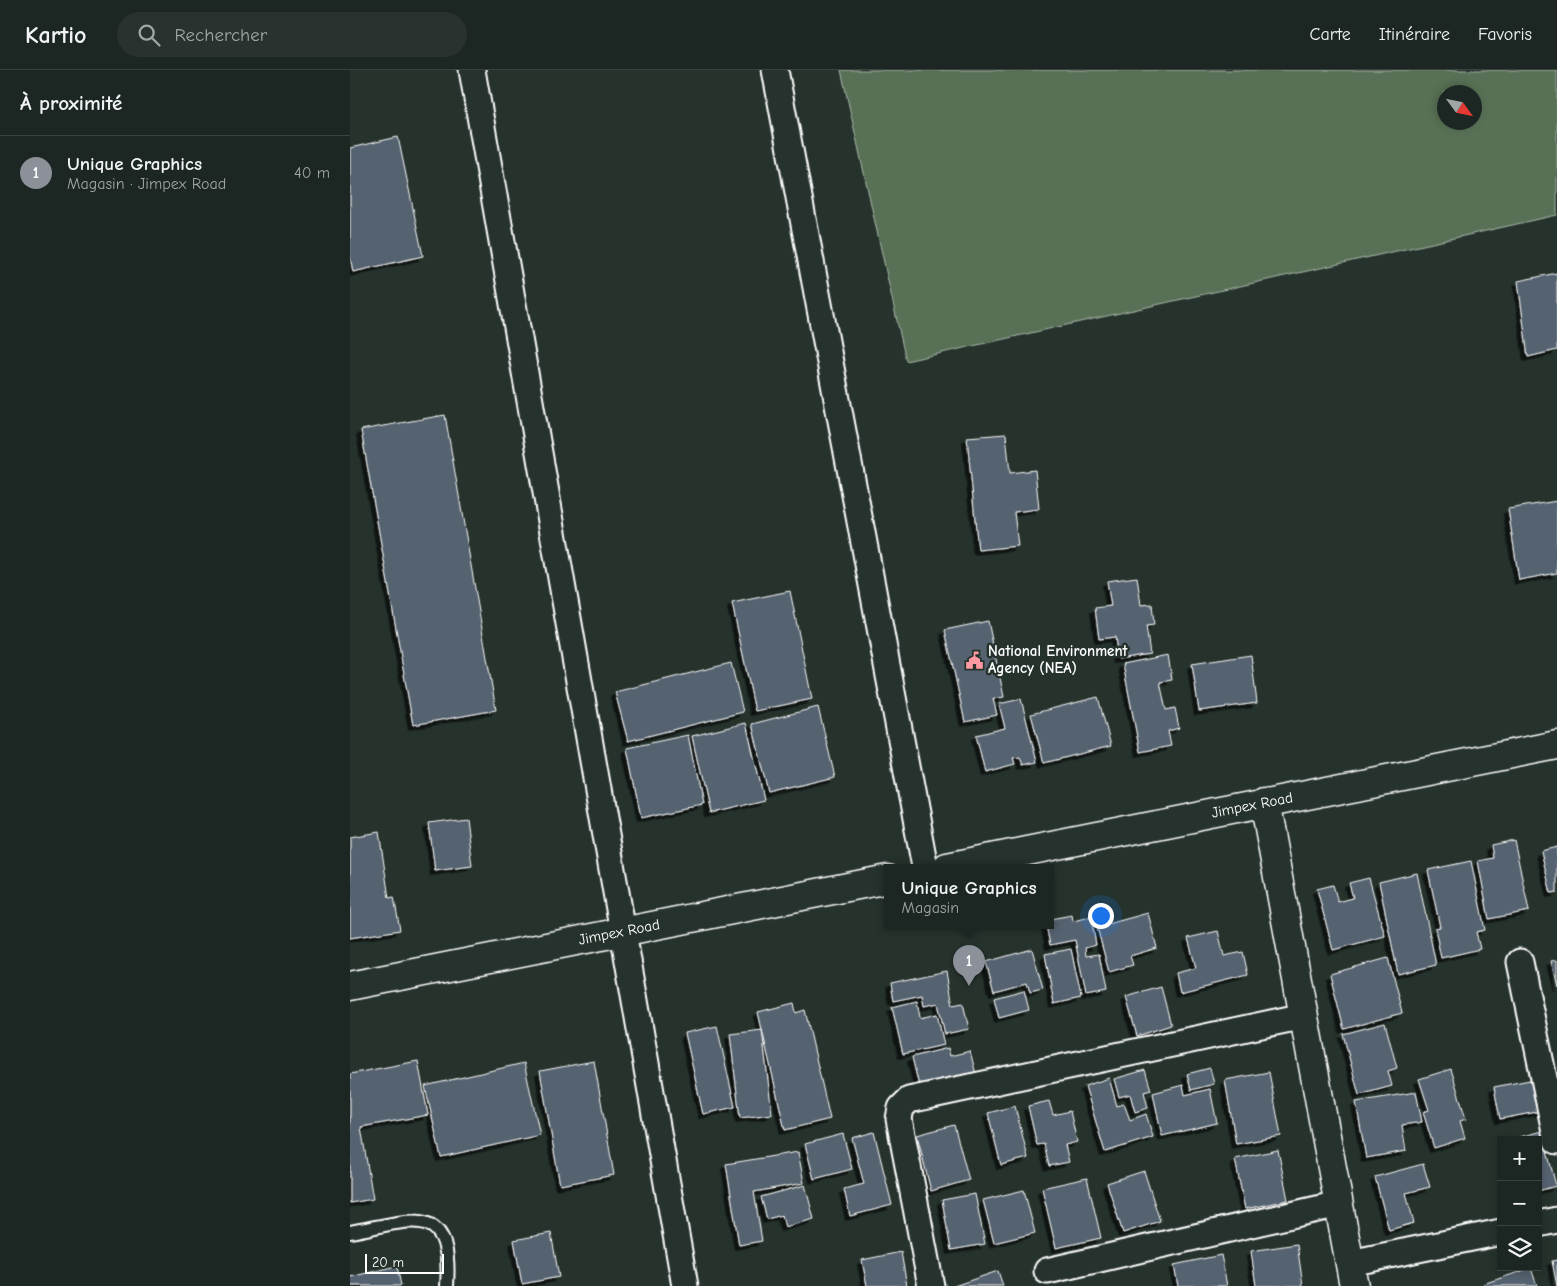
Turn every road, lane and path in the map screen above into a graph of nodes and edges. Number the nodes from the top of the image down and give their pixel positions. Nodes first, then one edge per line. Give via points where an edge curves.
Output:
1 (472, 70) edge
2 (775, 70) edge
3 (1557, 745) edge
4 (1264, 802) junction
5 (924, 864) edge
6 (962, 864) edge
7 (884, 880) edge
8 (622, 931) junction
9 (1520, 962) dead end
10 (350, 986) edge
11 (1304, 1016) junction
12 (1557, 1141) edge
13 (1339, 1204) junction
14 (1557, 1220) edge
15 (1542, 1223) edge
16 (350, 1232) edge
17 (1497, 1233) edge
18 (1047, 1271) dead end
19 (1352, 1275) edge
20 (447, 1286) edge
21 (685, 1286) edge
22 (931, 1286) edge

1 - 8 street
2 - 5 street
3 - 4 street, Jimpex Road
4 - 6 street, Jimpex Road
4 - 11 street
7 - 8 street, Jimpex Road
8 - 10 street, Jimpex Road
8 - 21 street
9 - 12 street
11 - 13 street
11 - 22 street via 909,1100 901,1108 899,1119
13 - 18 street
13 - 19 street
14 - 15 street
16 - 20 lane via 418,1220 432,1225 443,1238 448,1266
17 - 19 street

